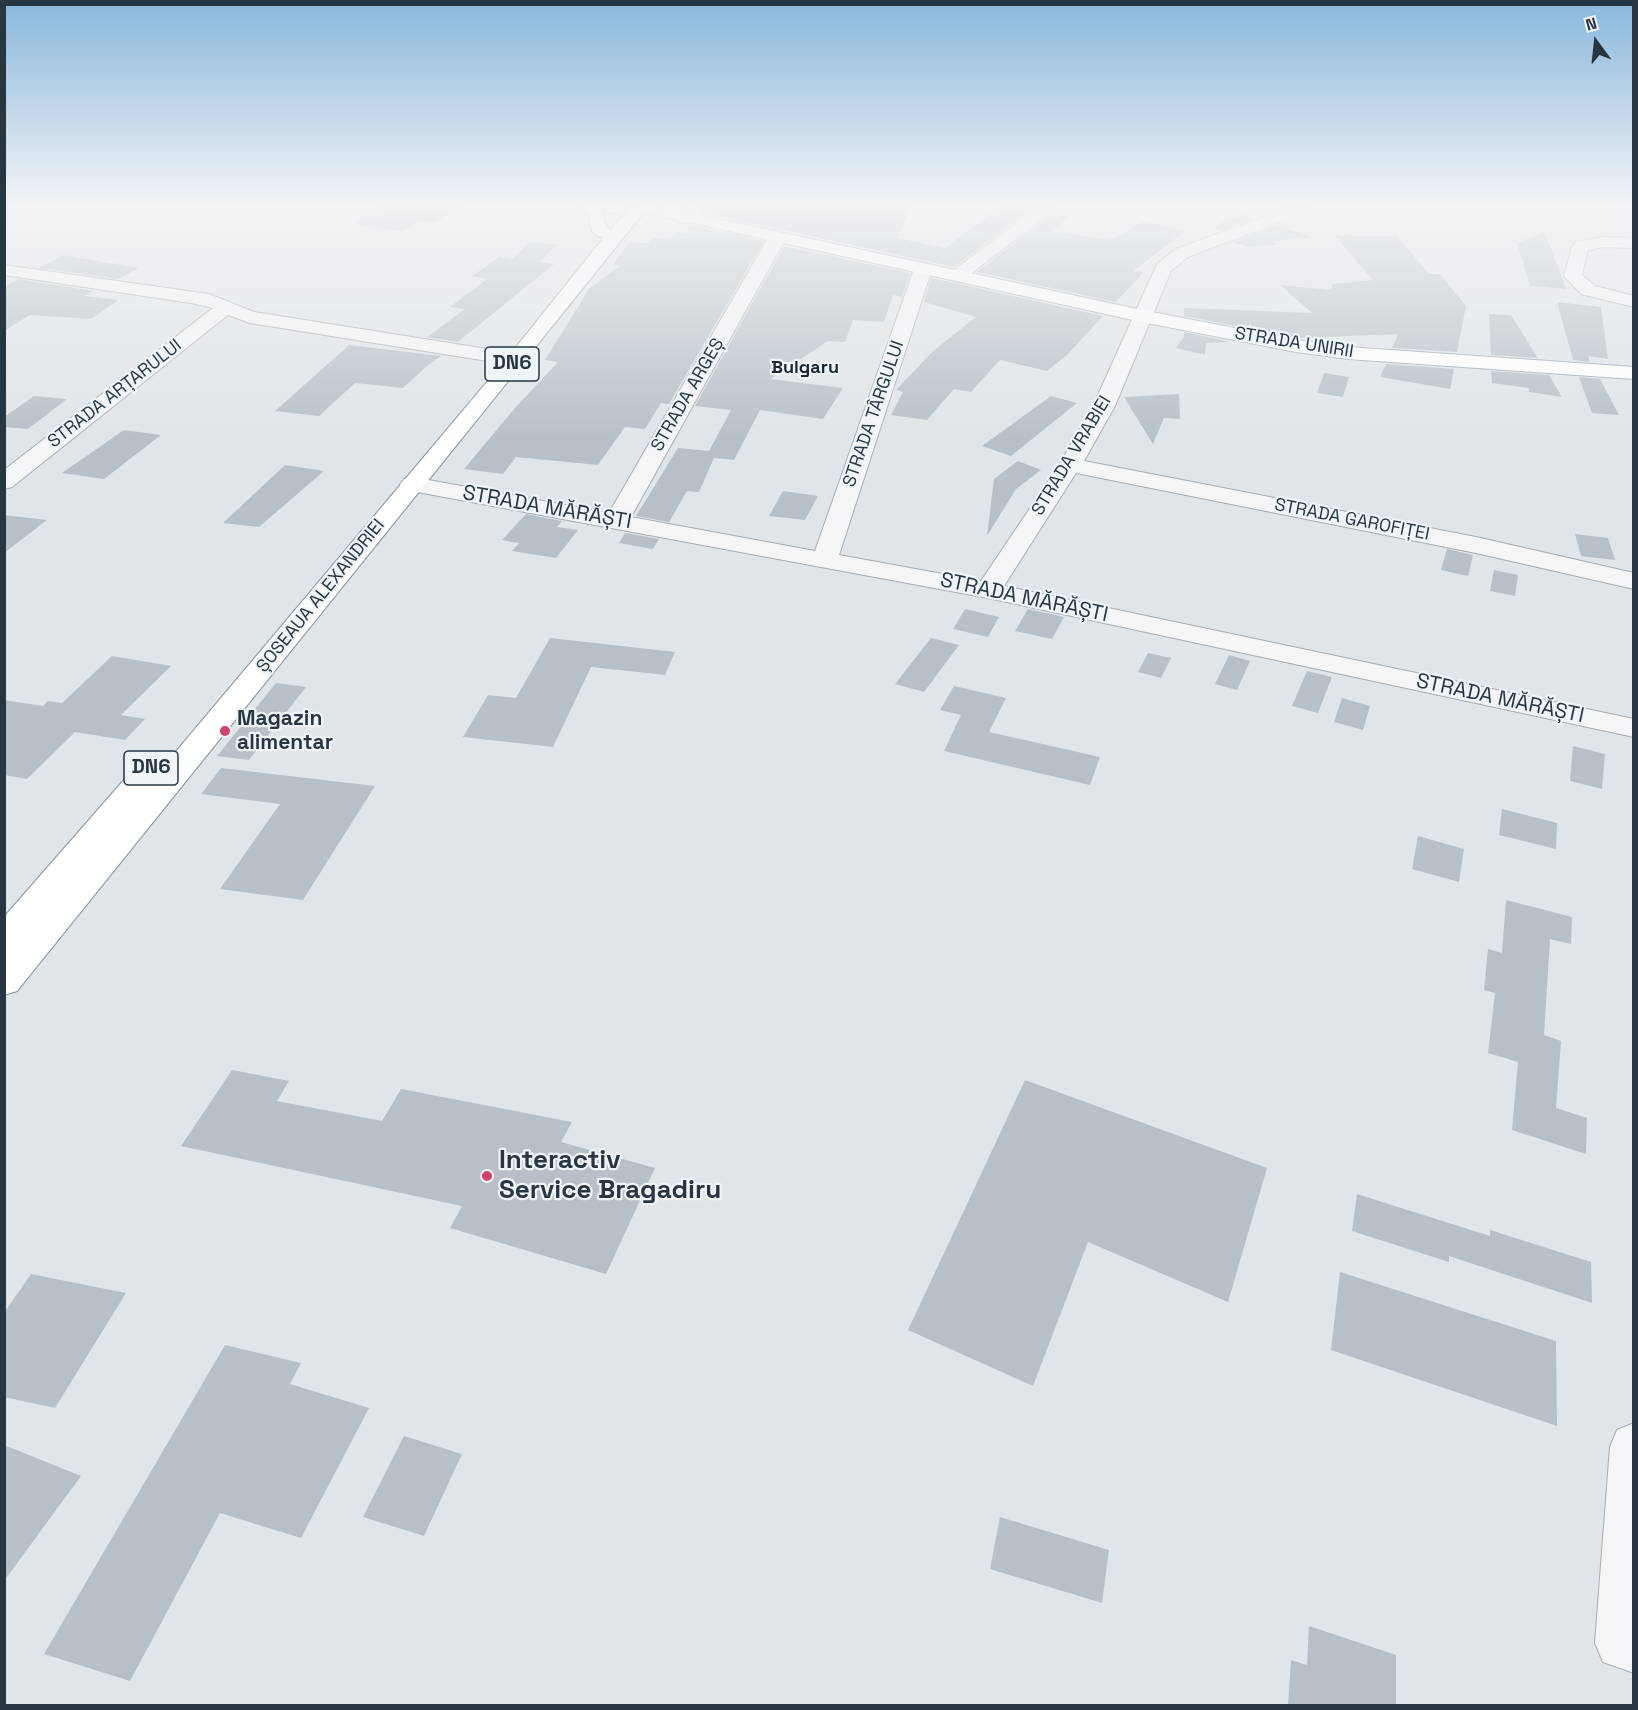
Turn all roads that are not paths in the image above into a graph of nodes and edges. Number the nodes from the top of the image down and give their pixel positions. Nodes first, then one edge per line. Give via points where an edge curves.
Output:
1 (79, 282) edge
2 (562, 282) edge
3 (569, 282) edge
4 (752, 282) edge
5 (919, 282) edge
6 (984, 282) edge
7 (1156, 282) edge
8 (1579, 282) edge
9 (1634, 302) edge
10 (226, 307) junction
11 (1142, 316) junction
12 (500, 357) junction
13 (1634, 373) edge
14 (1070, 465) junction
15 (4, 482) edge
16 (412, 484) junction
17 (617, 520) junction
18 (825, 558) junction
19 (1634, 581) edge
20 (988, 590) junction
21 (1634, 728) edge
22 (4, 941) edge
23 (4, 981) edge
24 (1634, 1447) edge
25 (1634, 1646) edge

1 - 10 street via 191,297
2 - 12 main road, ȘOSEAUA ALEXANDRIEI / DN6
3 - 16 main road, ȘOSEAUA ALEXANDRIEI / DN6
4 - 17 street, STRADA ARGEȘ
5 - 18 street, STRADA TÂRGULUI
6 - 11 main road, STRADA UNIRII
7 - 11 street, STRADA VRABIEI
8 - 9 street via 1588,290
10 - 12 street via 250,317
10 - 15 street, STRADA ARȚARULUI
11 - 13 main road, STRADA UNIRII via 1323,350
11 - 14 street, STRADA VRABIEI via 1104,406
12 - 22 main road, ȘOSEAUA ALEXANDRIEI / DN6
14 - 19 street, STRADA GAROFIȚEI via 1465,542
14 - 20 street, STRADA VRABIEI
16 - 17 street, STRADA MĂRĂȘTI
16 - 23 main road, ȘOSEAUA ALEXANDRIEI / DN6
17 - 18 street, STRADA MĂRĂȘTI
18 - 20 street, STRADA MĂRĂȘTI
20 - 21 street, STRADA MĂRĂȘTI
24 - 25 street via 1622,1643

